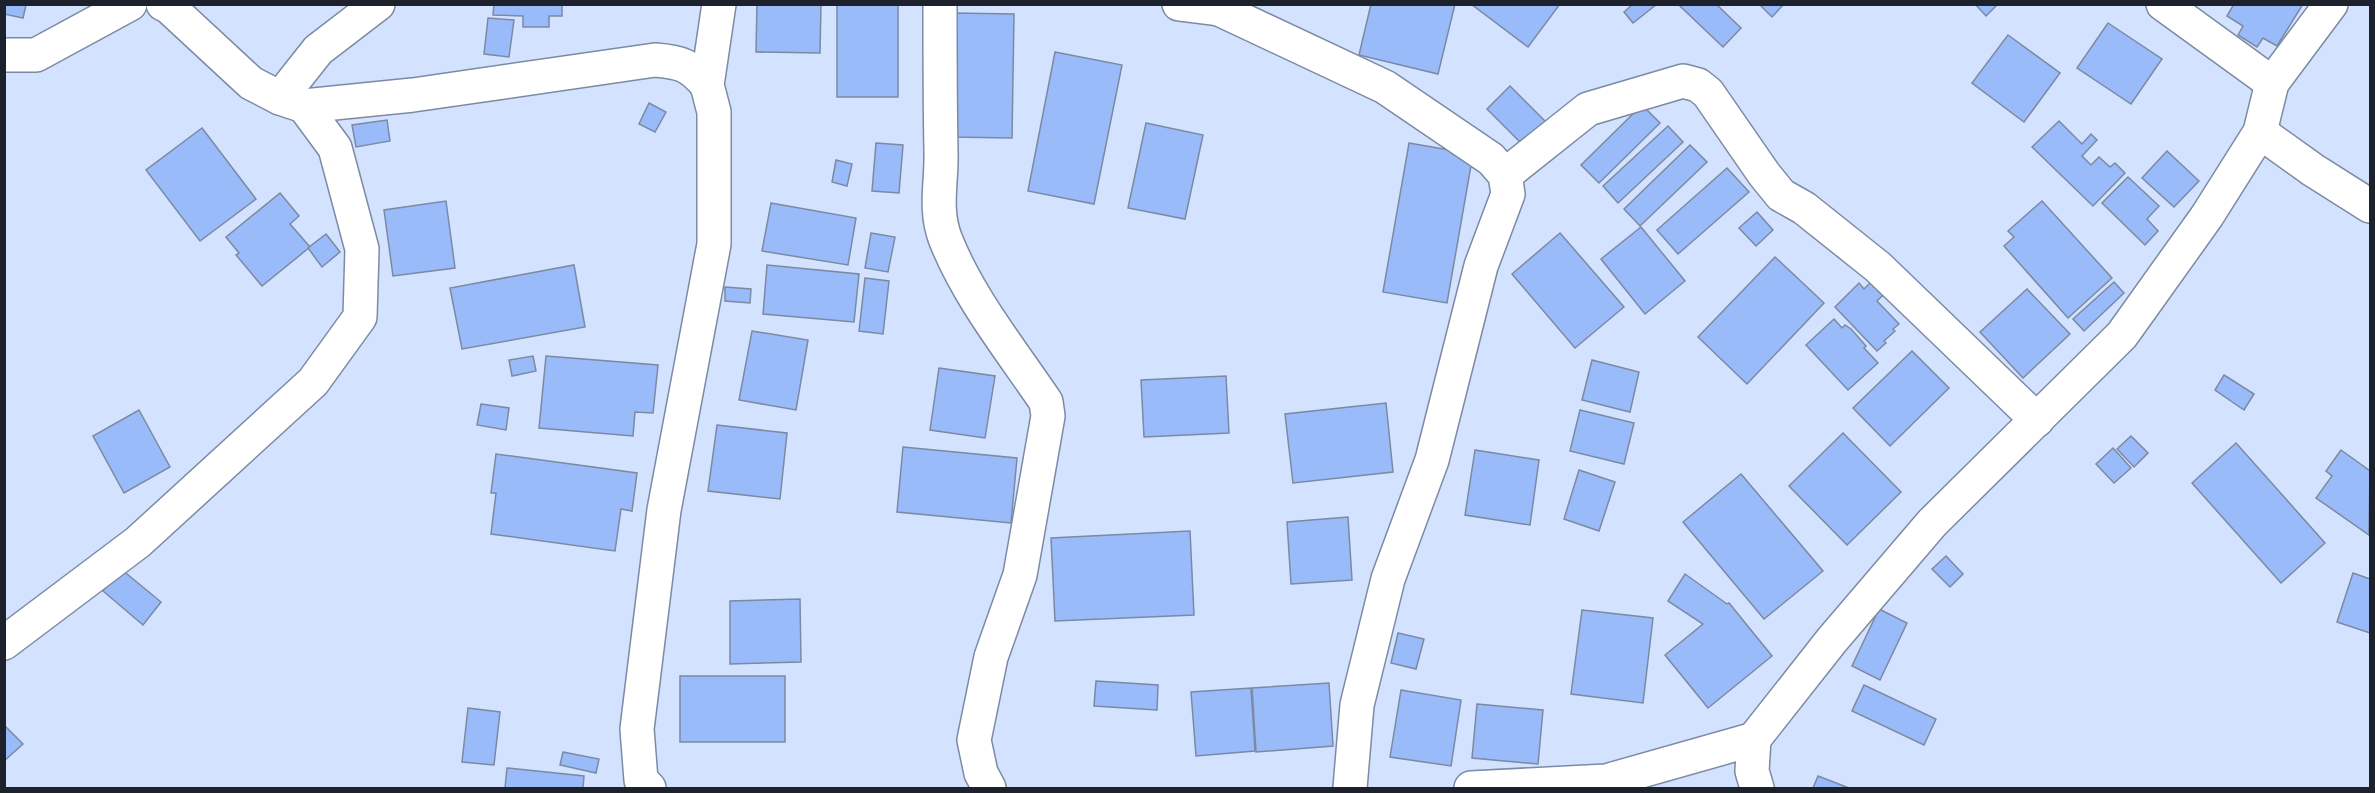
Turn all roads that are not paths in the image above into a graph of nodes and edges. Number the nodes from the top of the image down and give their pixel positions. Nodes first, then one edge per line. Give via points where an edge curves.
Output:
1 (130, 4) edge
2 (163, 4) edge
3 (378, 4) edge
4 (719, 4) edge
5 (940, 4) edge
6 (1179, 4) edge
7 (2163, 4) edge
8 (2331, 4) edge
9 (1221, 7) edge
10 (4, 55) edge
11 (2271, 83) junction
12 (707, 86) junction
13 (292, 102) junction
14 (2260, 132) junction
15 (1504, 175) junction
16 (2370, 206) edge
17 (2037, 420) junction
18 (4, 643) edge
19 (1754, 739) junction
20 (649, 789) edge
21 (989, 789) edge
22 (1350, 789) edge
23 (1471, 789) edge
24 (1757, 789) edge

1 - 10 street via 36,55
2 - 13 street via 251,83
3 - 13 street via 318,50
4 - 12 street
5 - 21 street via 938,202 945,237 973,293 1046,402 1048,416 1020,574 991,657 974,740
6 - 9 street
7 - 11 street
8 - 11 street
9 - 15 street via 1385,87 1491,159
11 - 14 street
12 - 13 street via 694,70 677,61 655,60 412,95
12 - 20 street via 714,112 714,244 664,510 638,717 640,780
13 - 18 street via 335,148 362,249 360,317 313,382 138,542
14 - 16 street
14 - 17 street via 2207,216 2122,335
15 - 17 street via 1588,109 1683,81 1698,85 1708,93 1781,195 1804,208 1878,267
15 - 22 street via 1508,194 1481,266 1432,460 1388,579 1358,705
17 - 19 street via 1932,523 1832,639
19 - 23 street via 1606,781
19 - 24 street via 1752,771

